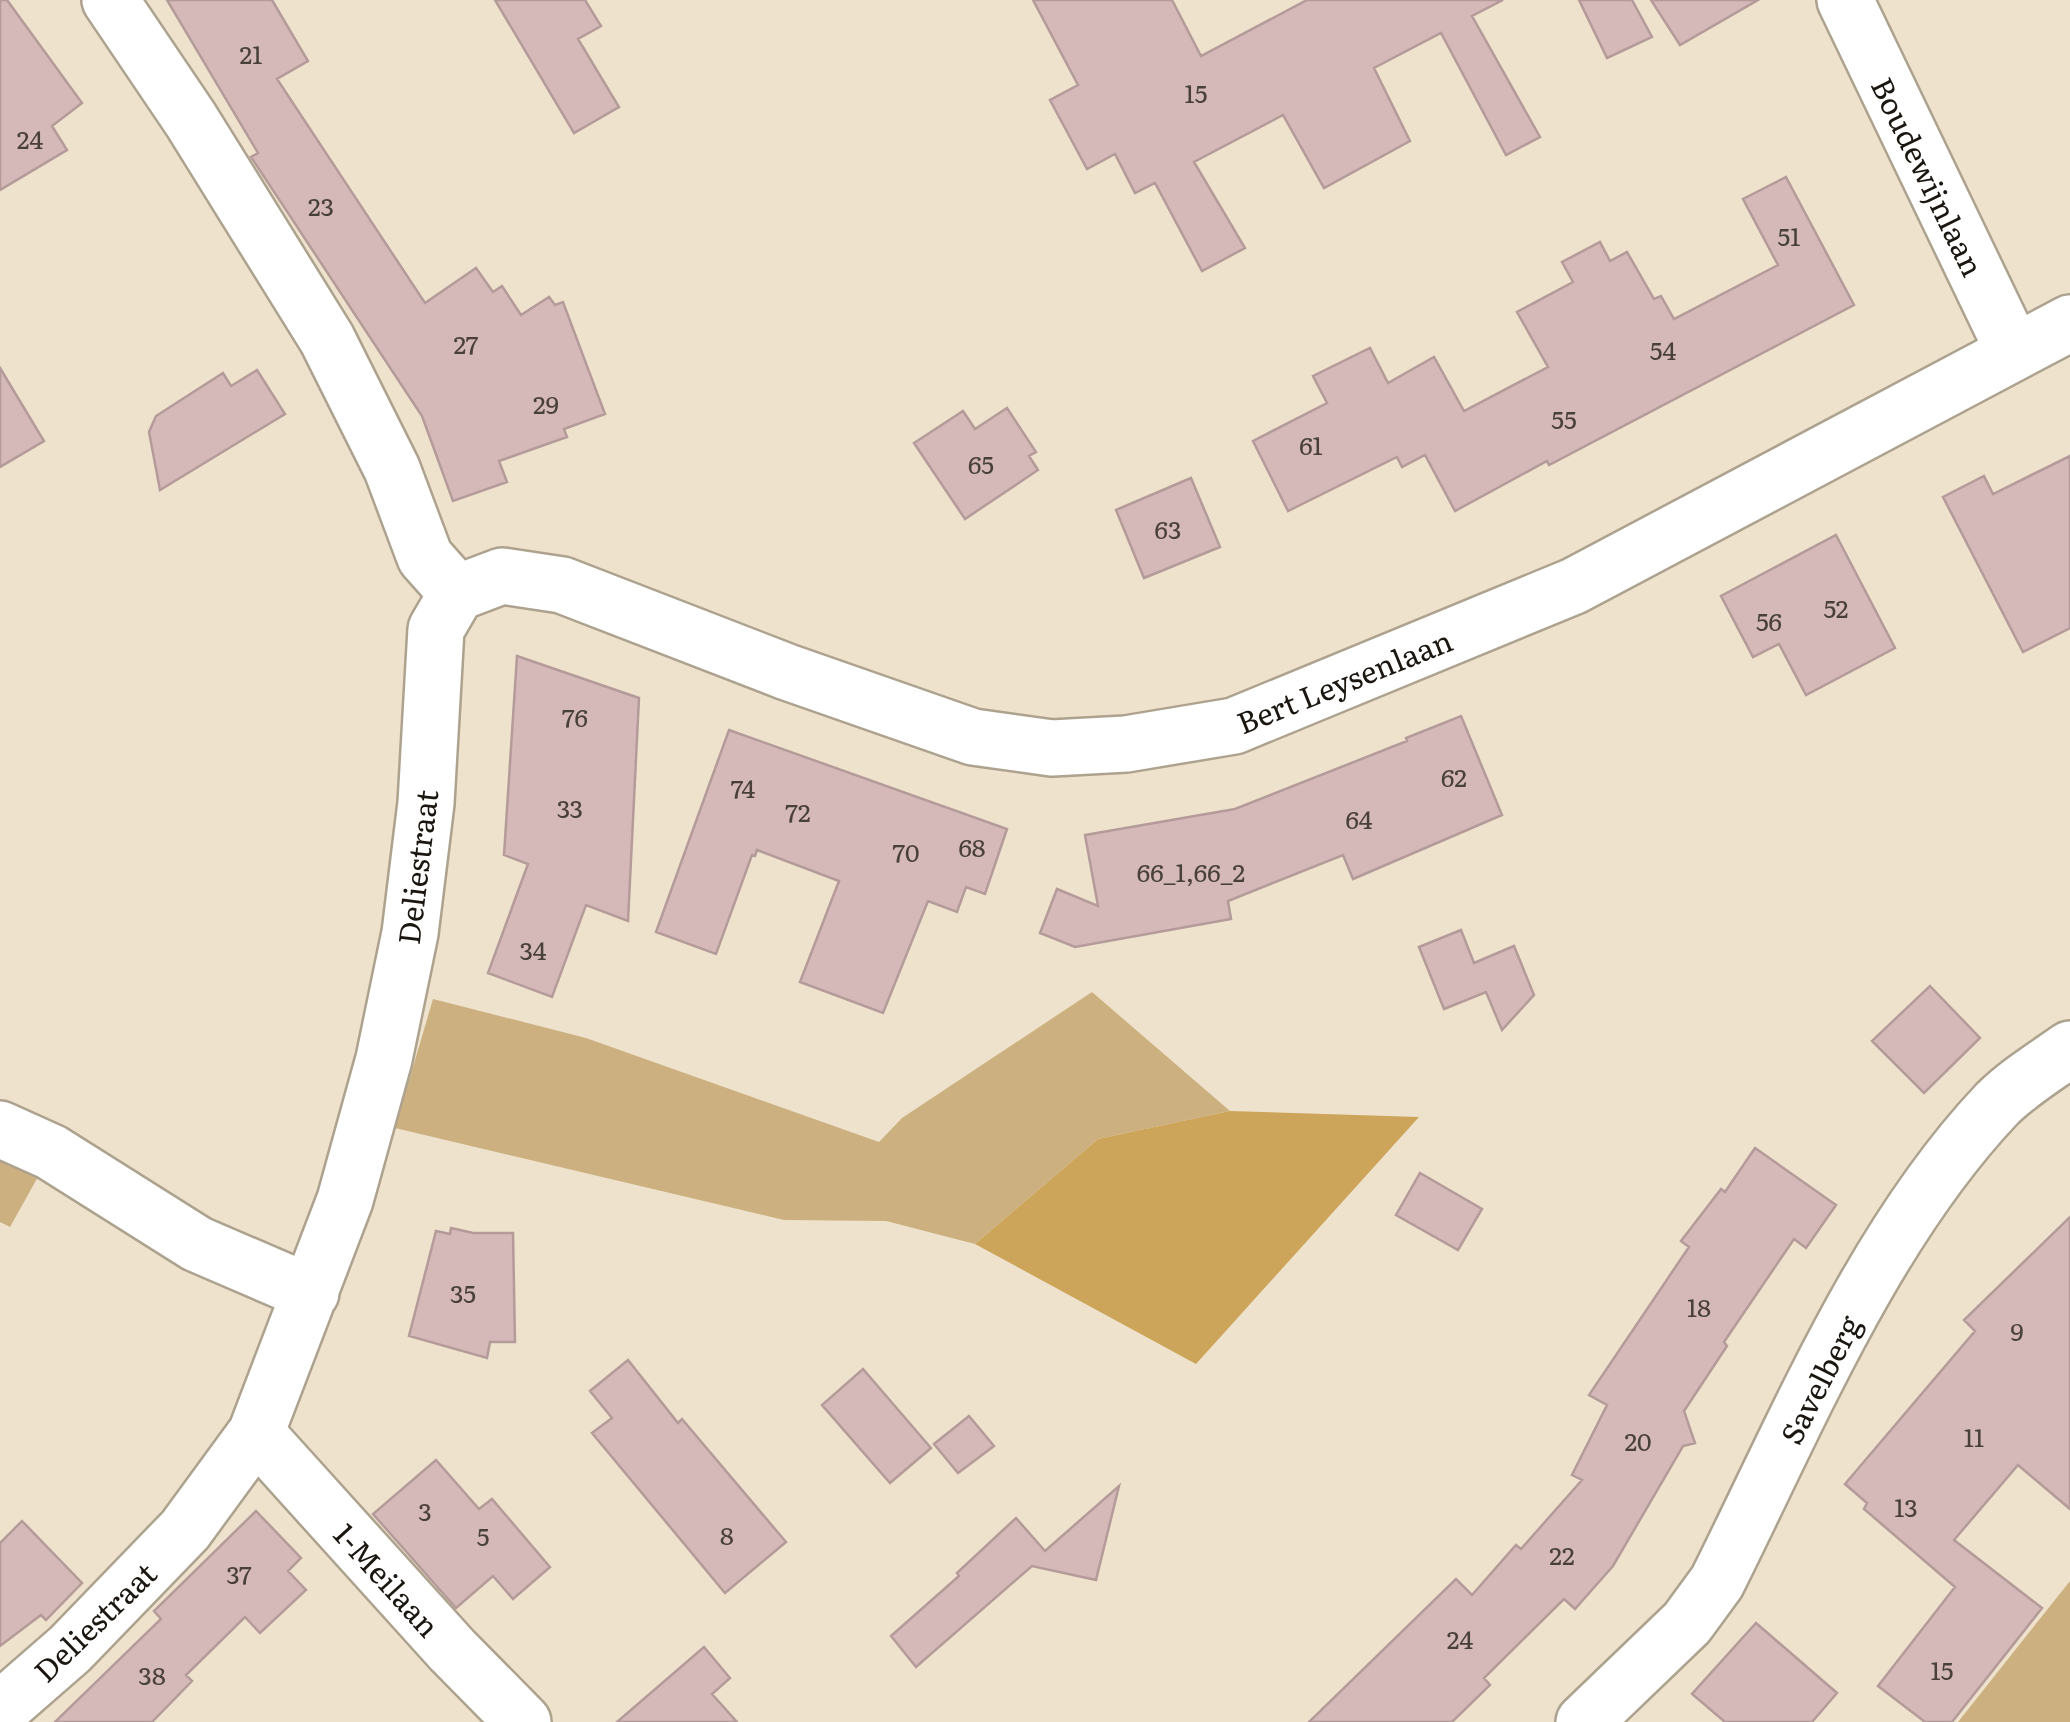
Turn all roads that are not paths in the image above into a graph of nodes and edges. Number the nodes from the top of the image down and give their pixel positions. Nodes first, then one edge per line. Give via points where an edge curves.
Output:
1 (110, 0) edge
2 (1845, 0) edge
3 (2070, 324) edge
4 (2014, 352) junction
5 (457, 593) junction
6 (2070, 1048) edge
7 (0, 1129) edge
8 (311, 1293) junction
9 (256, 1433) junction
10 (0, 1710) edge
11 (523, 1722) edge
12 (1584, 1722) edge

1 - 5 street via 327,339 392,468 425,557
2 - 4 street, Boudewijnlaan
3 - 4 street, Bert Leysenlaan
4 - 5 street, Bert Leysenlaan via 1574,586 1234,726 1126,744 1052,748 974,737 562,585 502,576
5 - 8 street, Deliestraat via 436,629 426,804 384,1060
6 - 12 street, Savelberg via 2000,1102 1927,1189 1863,1291 1716,1582 1687,1623
7 - 8 street via 51,1152 197,1244
8 - 9 street, Deliestraat
9 - 10 street, Deliestraat via 185,1530 70,1649
9 - 11 street, 1-Meilaan

